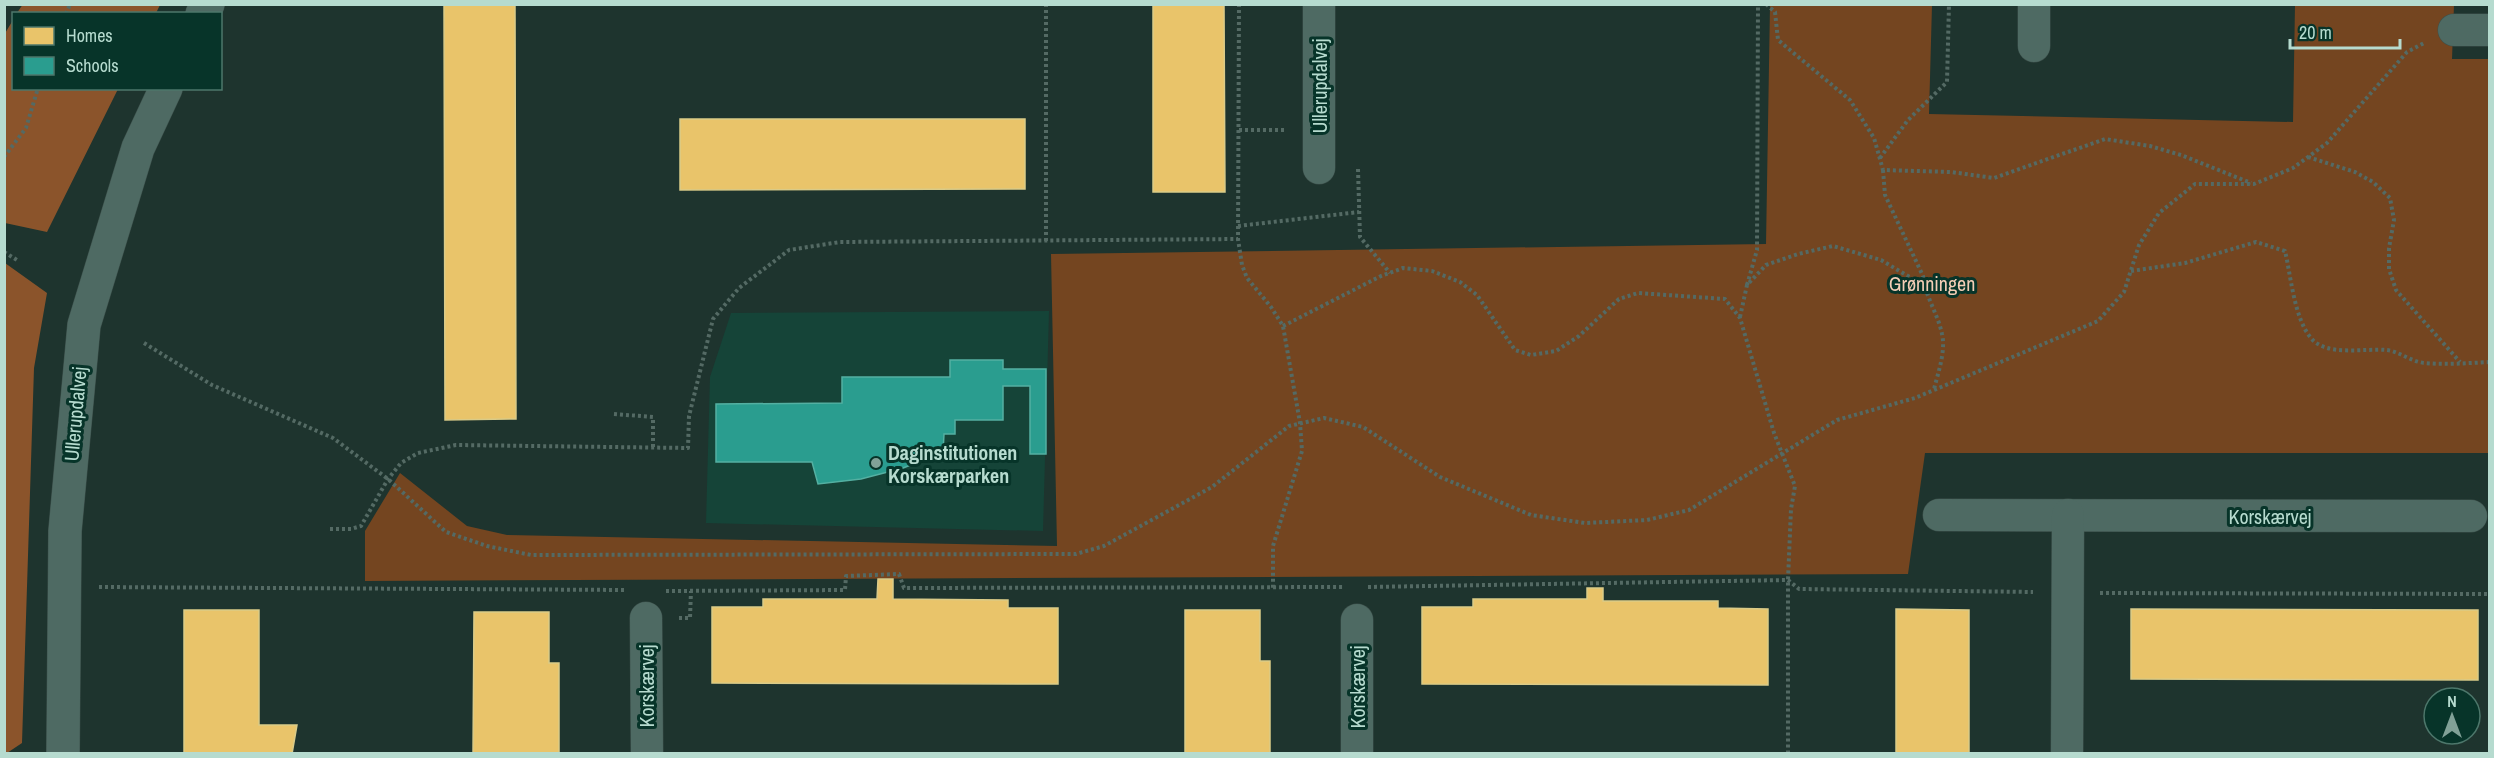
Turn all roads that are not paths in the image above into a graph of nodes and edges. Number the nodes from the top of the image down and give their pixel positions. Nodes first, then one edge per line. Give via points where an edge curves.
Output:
1 (1319, 4) edge
2 (2034, 4) edge
3 (2454, 30) road end
4 (2490, 30) edge
5 (2034, 46) dead end
6 (165, 90) edge
7 (1319, 168) dead end
8 (1939, 515) dead end
9 (2068, 515) junction
10 (2471, 516) dead end
11 (651, 604) road end
12 (1357, 620) dead end
13 (63, 753) edge
14 (647, 753) edge
15 (1357, 753) edge
16 (2067, 753) edge

1 - 7 street, Ullerupdalvej
2 - 5 street
3 - 4 street
6 - 13 street, Ullerupdalvej via 138,148 84,325 65,531
8 - 9 street, Korskærvej
9 - 10 street, Korskærvej
9 - 16 street
11 - 14 street, Korskærvej
12 - 15 street, Korskærvej

